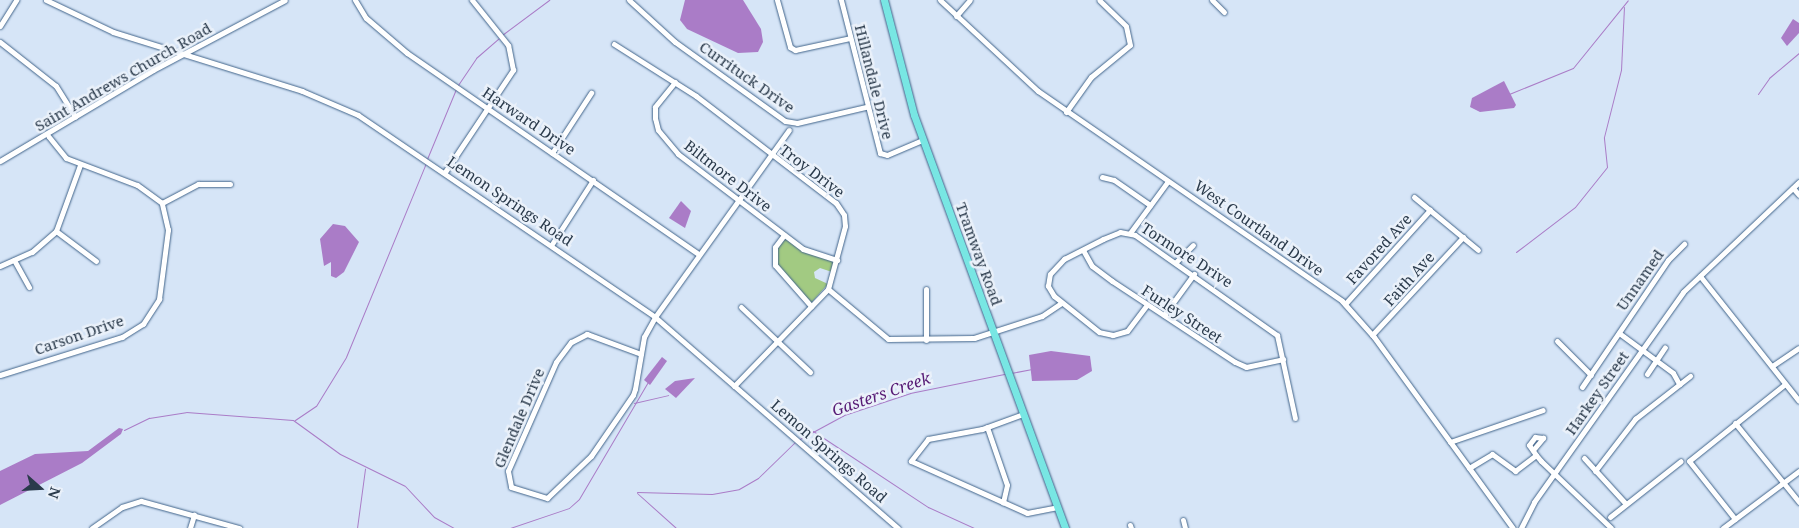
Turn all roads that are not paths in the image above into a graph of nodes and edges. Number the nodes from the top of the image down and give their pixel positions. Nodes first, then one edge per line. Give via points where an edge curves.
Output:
1 (16, 0) edge
2 (46, 0) edge
3 (285, 0) edge
4 (355, 0) edge
5 (472, 0) edge
6 (777, 0) edge
7 (841, 0) edge
8 (884, 0) edge
9 (940, 0) edge
10 (970, 0) edge
11 (1099, 0) edge
12 (1212, 0) edge
13 (629, 2) edge
14 (1224, 12) dead end
15 (956, 16) junction
16 (0, 26) edge
17 (850, 38) junction
18 (0, 42) edge
19 (614, 44) dead end
20 (182, 54) junction
21 (675, 82) junction
22 (591, 93) dead end
23 (866, 107) junction
24 (488, 108) junction
25 (1066, 112) junction
26 (76, 116) junction
27 (789, 130) dead end
28 (48, 136) junction
29 (923, 140) junction
30 (552, 152) junction
31 (772, 156) junction
32 (0, 161) edge
33 (80, 165) junction
34 (444, 172) junction
35 (1102, 177) dead end
36 (593, 180) junction
37 (1168, 181) junction
38 (1799, 182) edge
39 (230, 184) dead end
40 (1793, 188) junction
41 (1799, 195) edge
42 (1414, 197) dead end
43 (738, 201) junction
44 (162, 204) junction
45 (1150, 205) junction
46 (1430, 210) junction
47 (56, 231) junction
48 (1130, 233) junction
49 (784, 235) junction
50 (1462, 237) junction
51 (552, 244) junction
52 (1684, 244) dead end
53 (1193, 245) dead end
54 (1083, 250) junction
55 (1478, 250) dead end
56 (697, 253) junction
57 (14, 260) junction
58 (837, 260) junction
59 (96, 261) dead end
60 (1176, 262) junction
61 (0, 266) edge
62 (1194, 274) junction
63 (1700, 276) junction
64 (29, 286) dead end
65 (828, 289) junction
66 (926, 289) dead end
67 (1061, 303) junction
68 (1345, 304) junction
69 (811, 306) junction
70 (1146, 306) junction
71 (741, 307) dead end
72 (1164, 315) junction
73 (655, 317) junction
74 (993, 331) junction
75 (1619, 333) junction
76 (1372, 335) junction
77 (926, 340) junction
78 (776, 341) junction
79 (1557, 342) dead end
80 (1665, 347) dead end
81 (1799, 348) edge
82 (1643, 350) junction
83 (641, 354) junction
84 (1283, 359) junction
85 (1656, 361) junction
86 (1772, 366) junction
87 (810, 372) dead end
88 (1647, 374) dead end
89 (0, 375) edge
90 (1591, 375) junction
91 (1690, 376) dead end
92 (1680, 384) junction
93 (1785, 384) junction
94 (734, 386) junction
95 (1582, 387) dead end
96 (1799, 402) edge
97 (1543, 410) dead end
98 (1023, 414) junction
99 (1296, 418) dead end
100 (1735, 424) junction
101 (987, 427) junction
102 (1450, 442) junction
103 (1584, 458) dead end
104 (1681, 461) dead end
105 (1470, 468) junction
106 (1595, 471) junction
107 (1799, 471) edge
108 (1556, 472) junction
109 (1784, 483) junction
110 (1799, 502) edge
111 (1004, 503) junction
112 (1626, 504) junction
113 (1058, 510) junction
114 (194, 515) junction
115 (1610, 517) dead end
116 (1735, 519) junction
117 (1183, 520) dead end
118 (92, 528) edge
119 (190, 528) edge
120 (239, 528) edge
121 (898, 528) edge
122 (1065, 528) edge
123 (1185, 528) edge
124 (1512, 528) edge
125 (1521, 528) edge
126 (1612, 528) edge
127 (1723, 528) edge

1 - 16 street
2 - 20 street, Lemon Springs Road via 105,29
3 - 20 street, Saint Andrews Church Road
4 - 24 street, Harward Drive via 386,37
5 - 24 street via 514,59 509,80
6 - 17 street via 790,47 795,50
7 - 17 street, Hillandale Drive
8 - 29 main road, Tramway Road
9 - 15 street, West Courtland Drive
10 - 15 street
11 - 25 street via 1126,26 1130,46 1091,77
12 - 14 street
13 - 23 street, Currituck Drive via 785,122 797,123
15 - 25 street, West Courtland Drive via 1014,71
17 - 23 street, Hillandale Drive
18 - 26 street via 56,86
19 - 21 street, Troy Drive
20 - 26 street, Saint Andrews Church Road
20 - 34 street, Lemon Springs Road via 332,102
21 - 31 street, Troy Drive
21 - 43 street, Biltmore Drive via 655,108 658,130 678,154
22 - 30 street
23 - 29 street, Hillandale Drive via 880,153 887,155
24 - 30 street, Harward Drive
24 - 34 street
25 - 37 street, West Courtland Drive
26 - 28 street, Saint Andrews Church Road
27 - 31 street, Glendale Drive
28 - 32 street, Saint Andrews Church Road
28 - 33 street via 66,158
29 - 74 main road, Tramway Road
30 - 36 street, Harward Drive
31 - 43 street, Glendale Drive
31 - 58 street, Troy Drive via 841,208 845,226
33 - 44 street via 137,185
33 - 47 street
34 - 51 street, Lemon Springs Road
35 - 45 street via 1114,180
36 - 51 street
36 - 56 street, Harward Drive
37 - 45 street
37 - 68 street, West Courtland Drive
38 - 40 street, Harkey Street
39 - 44 street via 198,184
40 - 41 street
40 - 63 street, Harkey Street
42 - 46 street
43 - 49 street, Biltmore Drive
43 - 56 street, Glendale Drive
44 - 89 street, Carson Drive via 168,230 159,299 143,324 122,337
45 - 48 street
46 - 50 street
46 - 68 street, Favored Ave
47 - 57 street
47 - 59 street
48 - 54 street, Tormore Drive via 1120,232
48 - 60 street, Tormore Drive
49 - 58 street, Biltmore Drive via 810,252
49 - 69 street via 775,247 775,266
50 - 55 street
50 - 76 street, Faith Ave
51 - 73 street, Lemon Springs Road
52 - 75 street, Unnamed via 1668,260
53 - 60 street
54 - 67 street, Tormore Drive via 1050,274 1048,286
54 - 70 street, Furley Street via 1092,266
56 - 73 street, Glendale Drive
57 - 61 street
57 - 64 street
58 - 65 street, Troy Drive
60 - 62 street, Tormore Drive
62 - 72 street
62 - 84 street, Tormore Drive via 1269,326 1277,334
63 - 82 street, Harkey Street
63 - 86 street
65 - 69 street, Troy Drive
65 - 77 street via 880,336
66 - 77 street
67 - 70 street, Tormore Drive via 1099,332 1113,335 1126,331
67 - 74 street via 1042,316
68 - 76 street, West Courtland Drive
69 - 78 street, Troy Drive
70 - 72 street, Furley Street
71 - 78 street
72 - 84 street, Furley Street via 1246,367
73 - 83 street, Glendale Drive
73 - 94 street, Lemon Springs Road
74 - 77 street via 964,340
74 - 98 main road, Tramway Road
75 - 82 street, Unnamed
75 - 90 street, Unnamed
76 - 102 street, West Courtland Drive
78 - 87 street
78 - 94 street, Troy Drive
79 - 90 street
80 - 85 street
81 - 86 street
82 - 85 street, Unnamed
82 - 108 street, Harkey Street
83 - 83 street, Glendale Drive via 587,334 571,342 556,362 508,471 511,487 547,498 591,456 633,395
84 - 99 street, Tormore Drive
85 - 88 street
85 - 92 street, Unnamed
86 - 93 street
90 - 95 street, Unnamed
91 - 92 street
92 - 106 street via 1627,428
93 - 96 street
93 - 100 street
94 - 121 street, Lemon Springs Road
97 - 102 street
98 - 101 street
98 - 113 main road, Tramway Road
100 - 109 street
100 - 116 street via 1690,461
101 - 111 street via 1007,485
101 - 111 street via 928,439 911,461
102 - 105 street, West Courtland Drive
103 - 106 street
104 - 112 street
105 - 108 street via 1492,454 1514,470 1534,453
105 - 124 street, West Courtland Drive
106 - 112 street
107 - 109 street
108 - 125 street, Harkey Street
108 - 126 street
109 - 110 street
109 - 116 street
111 - 113 street via 1031,514
112 - 115 street
113 - 122 main road, Tramway Road
114 - 118 street via 136,502
114 - 119 street
114 - 120 street
116 - 127 street
117 - 123 street

